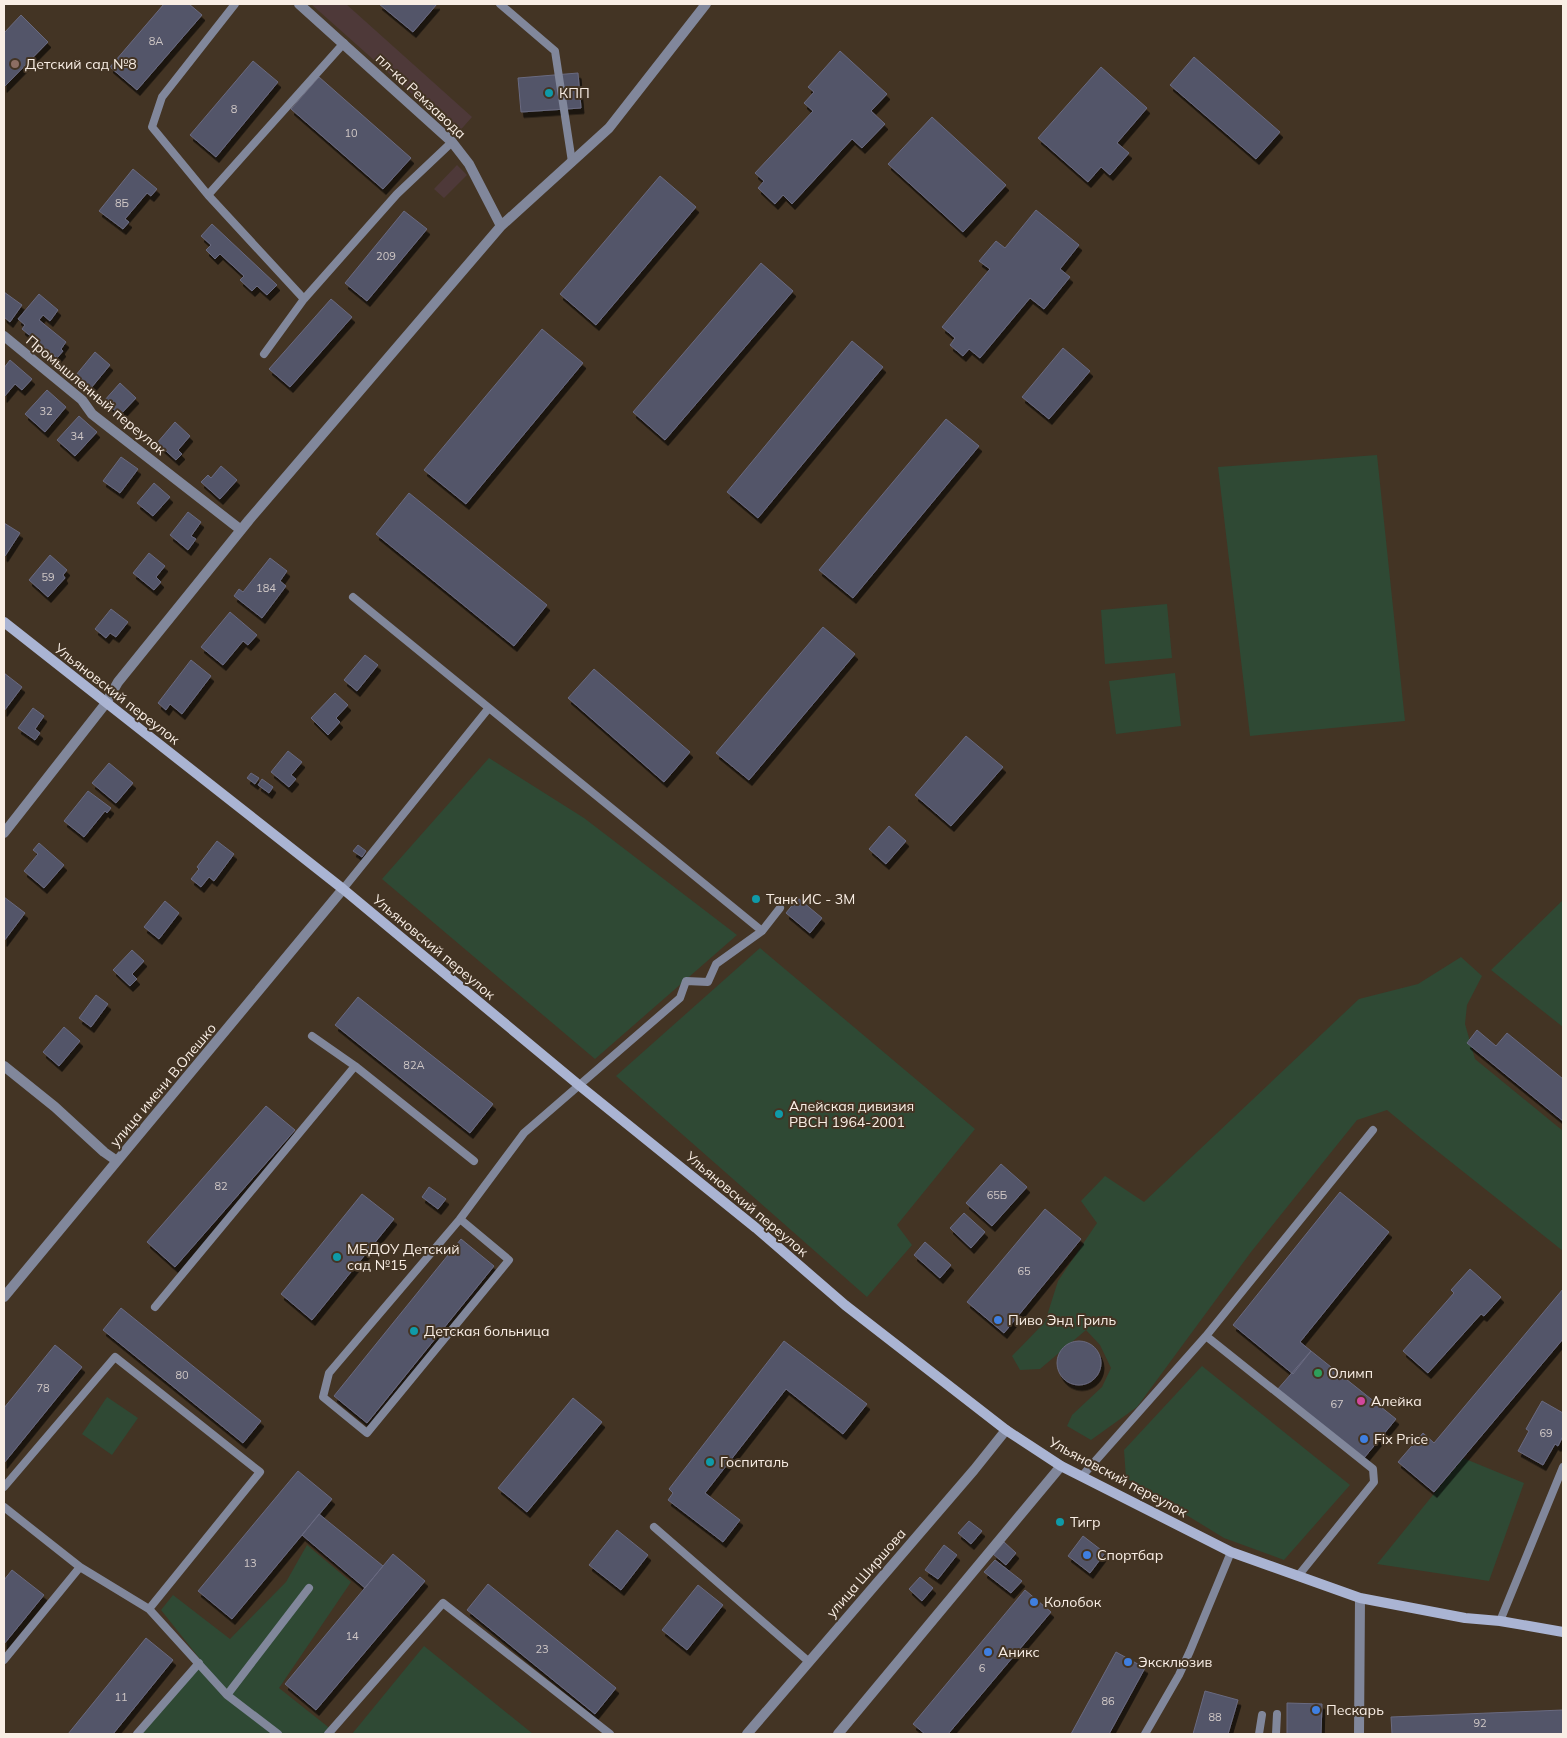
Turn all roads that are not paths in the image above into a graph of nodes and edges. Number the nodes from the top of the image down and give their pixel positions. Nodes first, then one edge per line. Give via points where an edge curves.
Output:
1 (235, 4) edge
2 (299, 4) edge
3 (500, 4) edge
4 (706, 4) edge
5 (344, 43) junction
6 (452, 142) junction
7 (572, 162) junction
8 (208, 195) junction
9 (501, 226) junction
10 (304, 299) junction
11 (4, 336) edge
12 (264, 354) dead end
13 (241, 530) junction
14 (353, 597) dead end
15 (4, 622) edge
16 (106, 703) junction
17 (488, 709) junction
18 (4, 833) edge
19 (343, 889) junction
20 (780, 908) dead end
21 (762, 931) junction
22 (312, 1036) dead end
23 (4, 1066) edge
24 (356, 1066) junction
25 (580, 1086) junction
26 (1373, 1130) dead end
27 (117, 1161) junction
28 (474, 1161) dead end
29 (460, 1219) junction
30 (4, 1297) edge
31 (155, 1307) dead end
32 (1206, 1336) junction
33 (1006, 1430) junction
34 (1061, 1466) junction
35 (1563, 1467) edge
36 (1082, 1476) junction
37 (4, 1486) edge
38 (4, 1507) edge
39 (654, 1527) dead end
40 (1231, 1552) junction
41 (80, 1567) junction
42 (1298, 1576) junction
43 (309, 1588) dead end
44 (1360, 1598) junction
45 (149, 1609) junction
46 (1500, 1621) junction
47 (1563, 1632) edge
48 (4, 1660) edge
49 (808, 1661) junction
50 (199, 1663) junction
51 (227, 1695) junction
52 (1277, 1714) dead end
53 (1262, 1715) dead end
54 (137, 1734) edge
55 (278, 1734) edge
56 (328, 1734) edge
57 (610, 1734) edge
58 (747, 1734) edge
59 (838, 1734) edge
60 (1145, 1734) edge
61 (1259, 1734) edge
62 (1276, 1734) edge
63 (1359, 1734) edge

1 - 8 lane via 162,97 152,126
2 - 5 street, пл-ка Ремзавода
3 - 7 lane via 555,51
4 - 7 street via 609,128
5 - 6 street, пл-ка Ремзавода
5 - 8 lane
6 - 9 street, пл-ка Ремзавода via 469,164
6 - 10 lane via 397,194
7 - 9 street
8 - 10 lane
9 - 13 street
10 - 12 lane
11 - 13 street, Промышленный переулок via 82,400 92,414
13 - 16 street via 118,682
14 - 17 lane
15 - 16 main road, Ульяновский переулок
16 - 18 street
16 - 19 main road, Ульяновский переулок
17 - 19 lane
17 - 21 lane
19 - 25 main road, Ульяновский переулок
19 - 27 street, улица имени В.Олешко
20 - 21 lane
21 - 25 lane via 716,964 708,982 686,982 680,998
22 - 24 lane
23 - 27 street
24 - 28 lane
24 - 31 lane
25 - 29 lane via 524,1133
25 - 33 main road, Ульяновский переулок via 756,1228 845,1305
26 - 32 lane
27 - 30 street, улица имени В.Олешко
29 - 29 lane via 509,1260 367,1433 323,1397 329,1373
32 - 36 lane
32 - 42 lane via 1373,1469 1374,1482
33 - 34 main road, Ульяновский переулок
33 - 49 street, улица Ширшова
34 - 36 main road, Ульяновский переулок
34 - 59 street
35 - 46 lane
36 - 40 main road, Ульяновский переулок
37 - 45 lane via 115,1357 260,1472
38 - 41 lane
39 - 49 lane
40 - 42 main road, Ульяновский переулок
40 - 60 lane via 1179,1675
41 - 45 lane
41 - 48 lane
42 - 44 main road, Ульяновский переулок
43 - 51 lane
44 - 46 main road, Ульяновский переулок via 1465,1618
44 - 63 street
45 - 50 lane
46 - 47 main road, Ульяновский переулок
49 - 58 street, улица Ширшова
50 - 51 lane
50 - 54 lane
51 - 55 lane
52 - 62 lane
53 - 61 lane
56 - 57 lane via 443,1603

